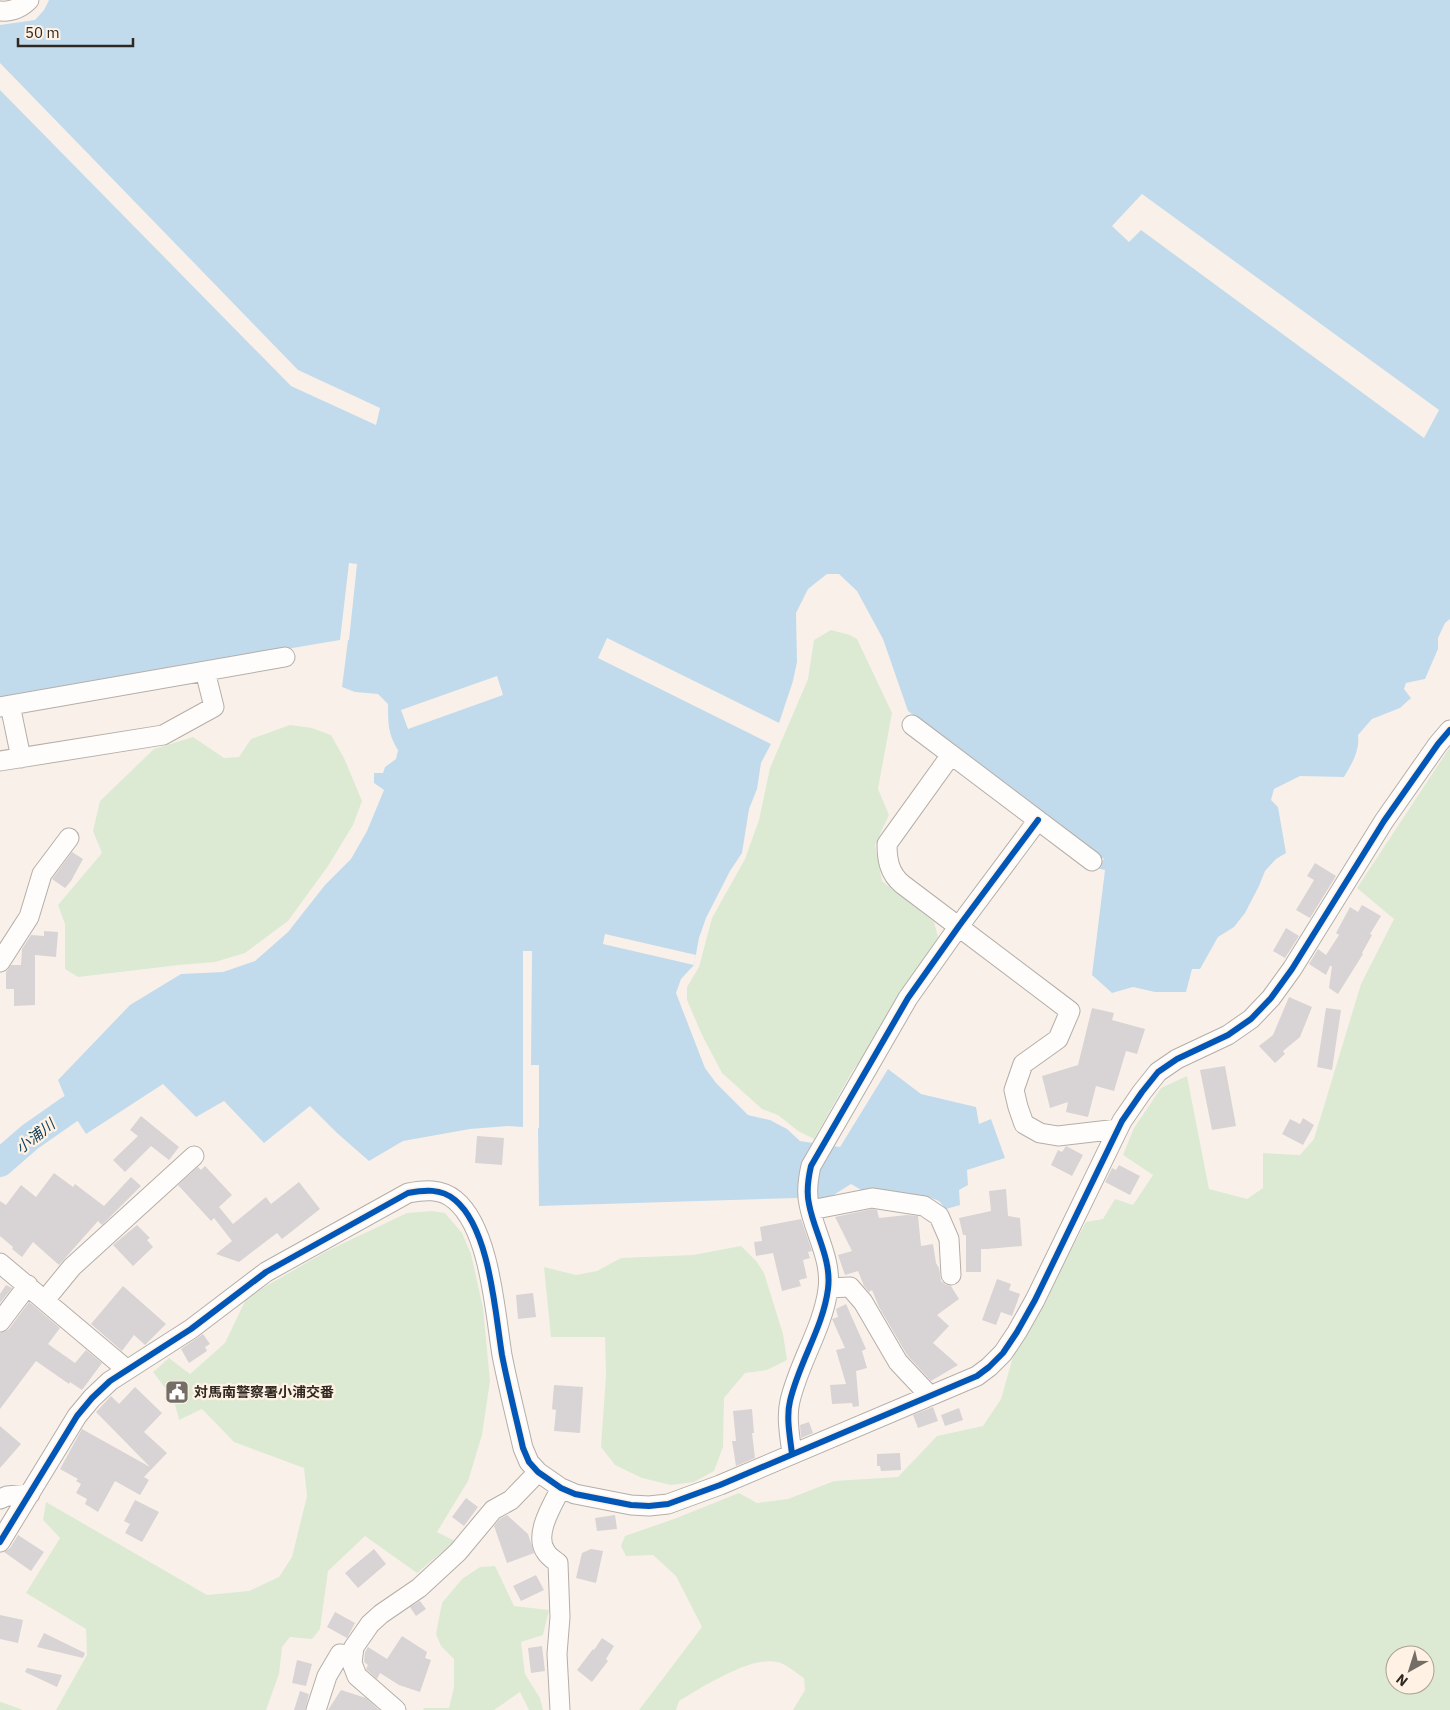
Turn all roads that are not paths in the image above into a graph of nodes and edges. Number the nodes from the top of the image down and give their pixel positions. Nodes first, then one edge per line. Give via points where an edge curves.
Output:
1 (29, 0) edge
2 (0, 11) edge
3 (284, 657) dead end
4 (205, 671) junction
5 (5, 706) edge
6 (912, 726) dead end
7 (1450, 730) edge
8 (951, 755) junction
9 (21, 758) junction
10 (0, 761) edge
11 (1038, 820) junction
12 (69, 838) dead end
13 (1092, 860) dead end
14 (959, 926) junction
15 (0, 962) edge
16 (1118, 1129) junction
17 (194, 1156) dead end
18 (810, 1207) junction
19 (0, 1263) edge
20 (951, 1275) dead end
21 (28, 1285) junction
22 (828, 1288) junction
23 (45, 1300) junction
24 (0, 1322) edge
25 (126, 1369) junction
26 (930, 1396) junction
27 (792, 1454) junction
28 (538, 1472) junction
29 (561, 1488) junction
30 (30, 1494) junction
31 (0, 1499) edge
32 (0, 1542) edge
33 (352, 1655) junction
34 (316, 1710) edge
35 (396, 1710) edge
36 (560, 1710) edge

1 - 2 street via 21,7
3 - 4 street
4 - 5 street
4 - 9 street via 214,707 163,735
5 - 9 street
6 - 8 street
7 - 16 street via 1384,821 1292,970 1271,998 1251,1019 1228,1034 1177,1058 1158,1072
8 - 11 street
8 - 14 street via 892,836 887,850 896,879
9 - 10 street
11 - 13 street
11 - 14 street
12 - 15 street via 42,874 30,917
14 - 16 street via 1070,1011 1058,1039 1023,1064 1014,1090 1024,1124 1040,1133 1058,1136
14 - 18 street via 908,998 825,1141 809,1174
16 - 26 street via 1017,1332 1002,1353 977,1376
17 - 23 street via 72,1267
18 - 20 street via 872,1198 924,1206 939,1216 949,1239
18 - 22 street via 828,1269
19 - 21 street
21 - 23 street
21 - 24 street
22 - 26 street via 850,1287 863,1302 898,1362
22 - 27 street via 790,1401
23 - 25 street
25 - 28 street via 191,1329 266,1272 321,1240 408,1193 444,1192 466,1212 480,1242 493,1291 502,1356 523,1448
25 - 30 street via 92,1398
26 - 27 street
27 - 29 street via 668,1504 649,1506 602,1500
28 - 29 street
28 - 33 street via 511,1500 493,1510 458,1552 426,1582 370,1624
29 - 36 street via 544,1525 542,1539 545,1551 558,1563
30 - 31 street
30 - 32 street
33 - 34 street via 340,1654 327,1676
33 - 35 street via 357,1676

